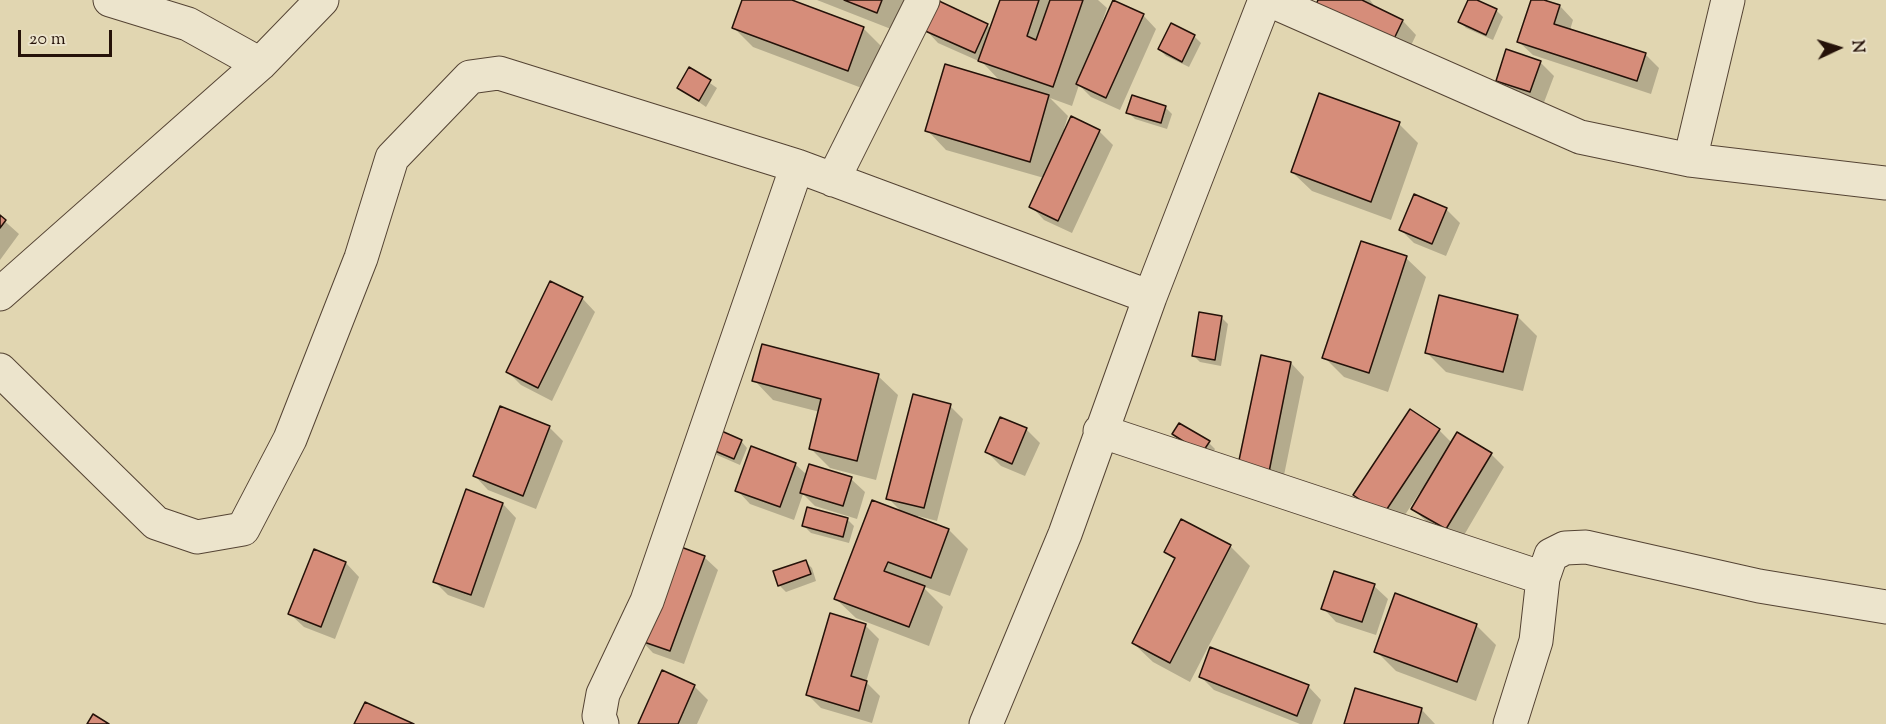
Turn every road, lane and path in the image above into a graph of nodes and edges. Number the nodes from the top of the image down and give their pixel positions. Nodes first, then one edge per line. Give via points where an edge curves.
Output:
1 (110, 0) edge
2 (322, 0) edge
3 (923, 0) edge
4 (1267, 0) edge
5 (1728, 0) edge
6 (260, 64) junction
7 (1689, 160) junction
8 (797, 166) junction
9 (833, 180) junction
10 (1886, 183) edge
11 (0, 294) edge
12 (1150, 297) junction
13 (0, 370) edge
14 (1100, 431) junction
15 (1544, 578) junction
16 (1886, 607) edge
17 (602, 724) edge
18 (986, 724) edge
19 (1510, 724) edge

1 - 6 street via 188,24
2 - 6 street
3 - 9 street
4 - 7 street via 1580,137
4 - 12 street
5 - 7 street
6 - 11 street
7 - 10 street
8 - 9 street
8 - 13 street via 520,78 500,73 470,77 392,158 361,258 290,439 243,530 197,537 156,523
8 - 17 street via 647,601 603,694 599,716
9 - 12 street
12 - 14 street
14 - 15 street
14 - 18 street via 1065,534
15 - 16 street via 1551,555 1565,548 1586,547 1759,586
15 - 19 street via 1536,640

